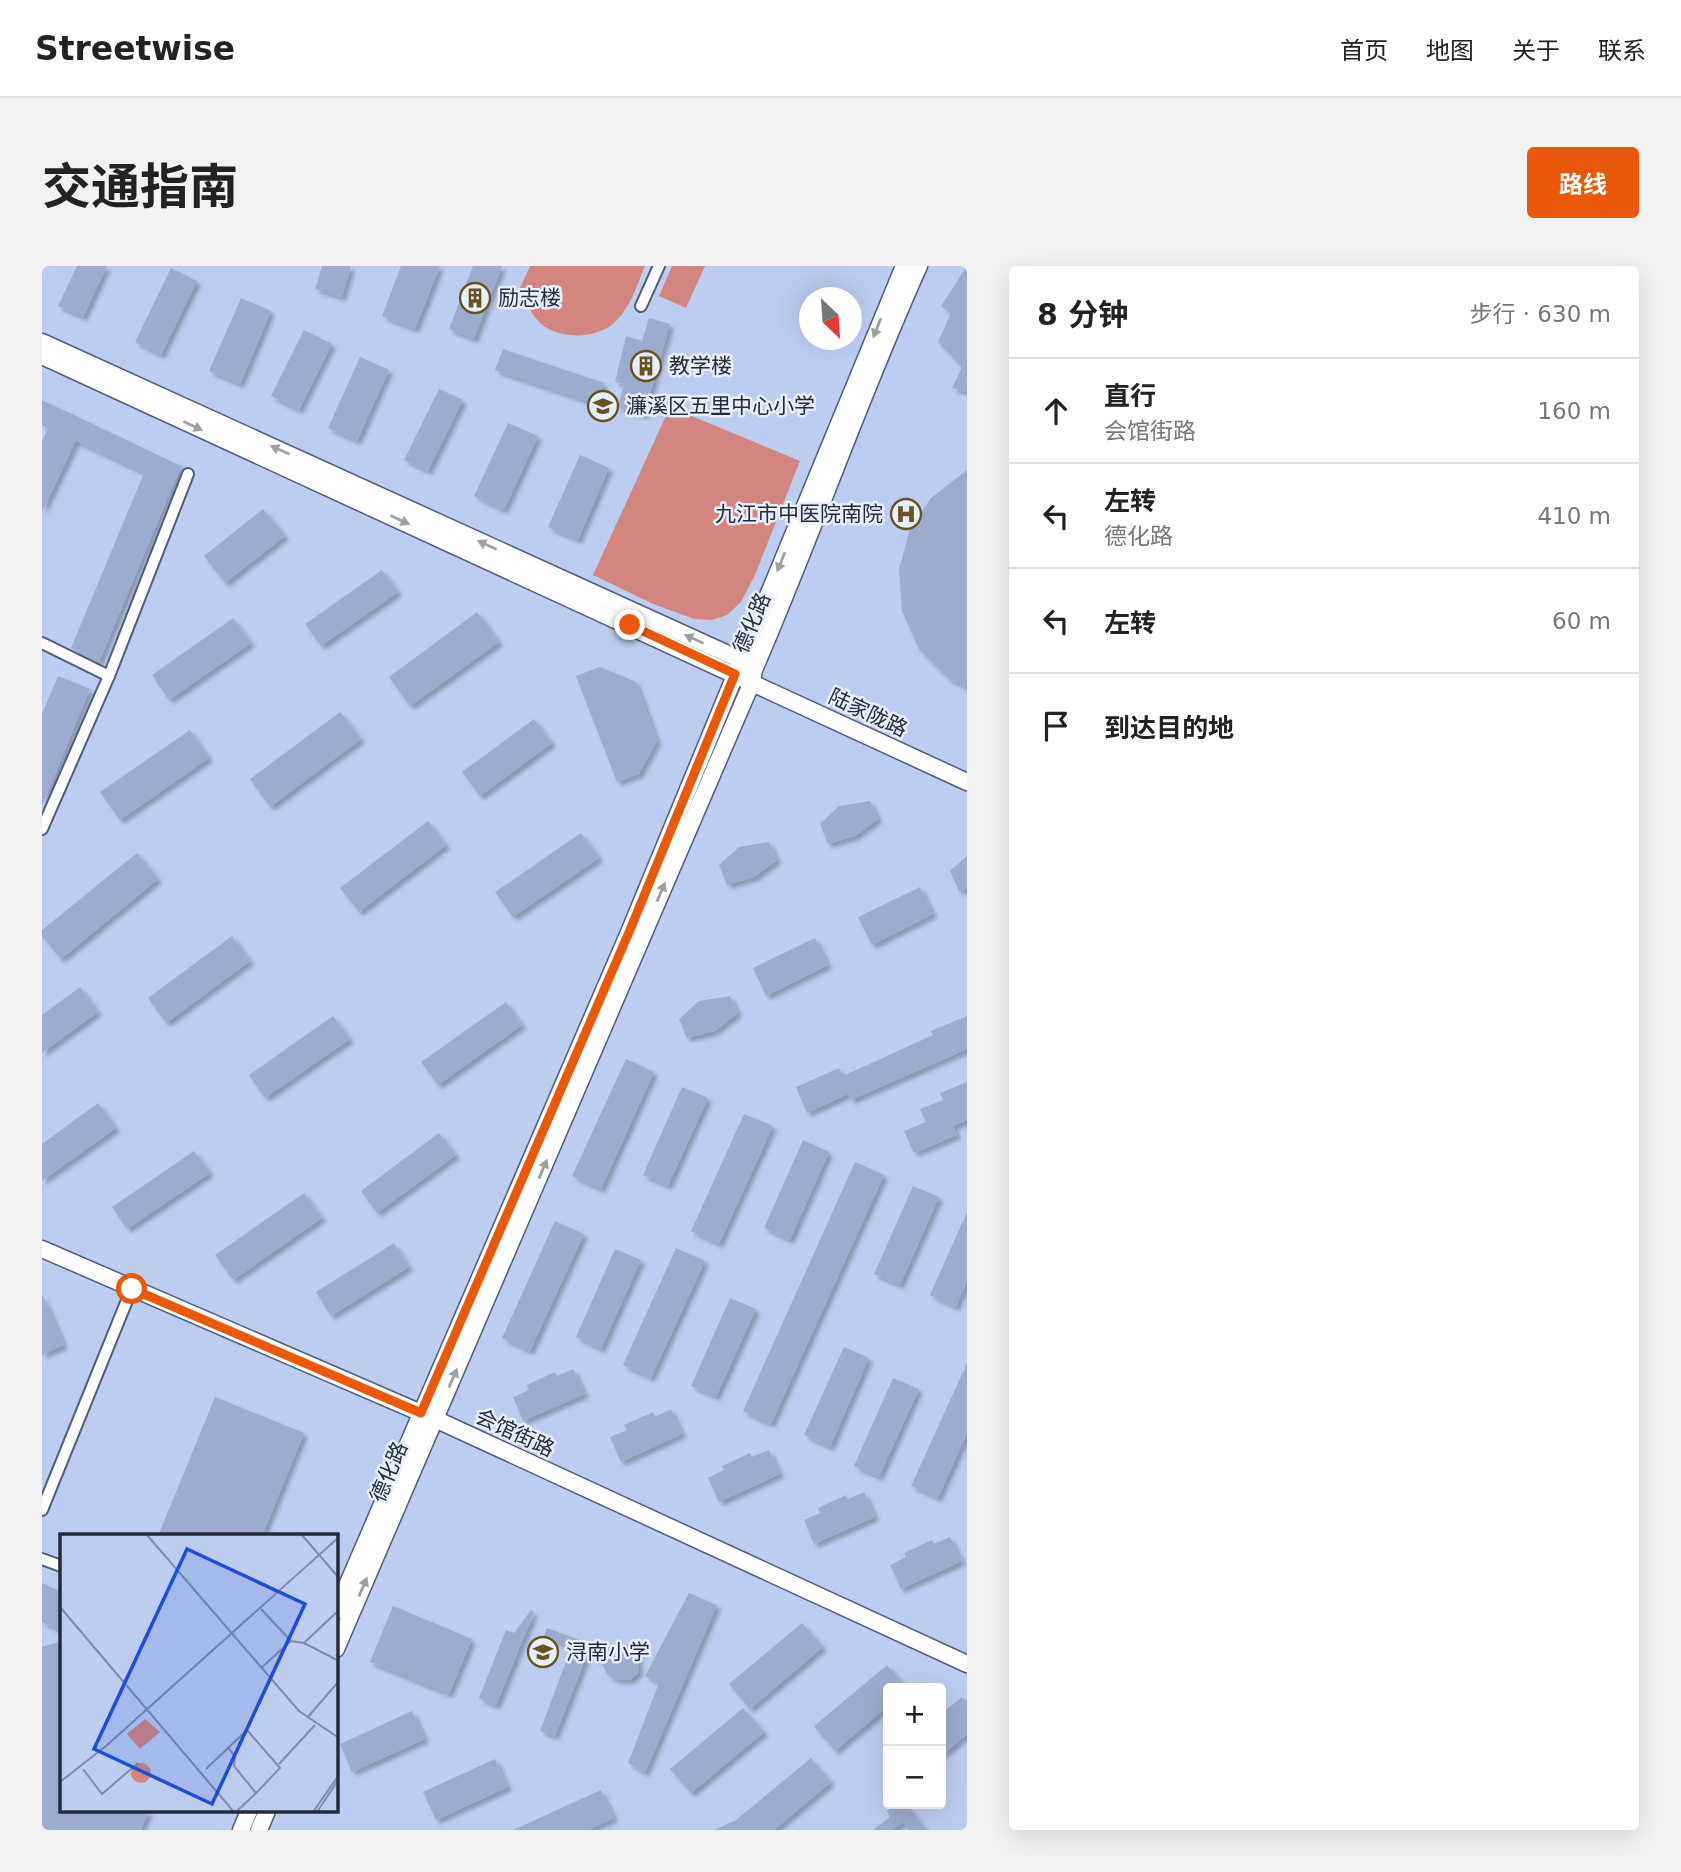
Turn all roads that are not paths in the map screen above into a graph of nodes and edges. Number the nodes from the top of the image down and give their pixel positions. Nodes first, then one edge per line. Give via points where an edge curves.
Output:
1 (659, 266) edge
2 (904, 266) edge
3 (919, 266) edge
4 (640, 306) dead end
5 (42, 342) edge
6 (42, 356) edge
7 (188, 474) dead end
8 (42, 643) edge
9 (745, 672) junction
10 (108, 676) junction
11 (967, 782) edge
12 (42, 829) edge
13 (42, 1250) edge
14 (132, 1289) junction
15 (428, 1416) junction
16 (42, 1510) edge
17 (42, 1559) edge
18 (60, 1566) edge
19 (338, 1607) edge
20 (338, 1644) edge
21 (967, 1664) edge
22 (249, 1812) edge
23 (267, 1812) edge
24 (241, 1830) edge
25 (259, 1830) edge

1 - 4 street
2 -> 9 street, 德化路
3 - 9 street, 德化路 via 784,601
9 -> 5 street
6 -> 9 street
7 - 10 street
8 - 10 street
9 - 11 street, 陆家陇路
9 - 15 street, 德化路 via 630,930
10 - 12 street
13 - 14 street, 会馆街路
14 - 15 street, 会馆街路
14 - 16 street
15 - 19 street, 德化路
20 -> 15 street, 德化路
15 - 21 street, 会馆街路
17 - 18 street
22 - 24 street
23 - 25 street

